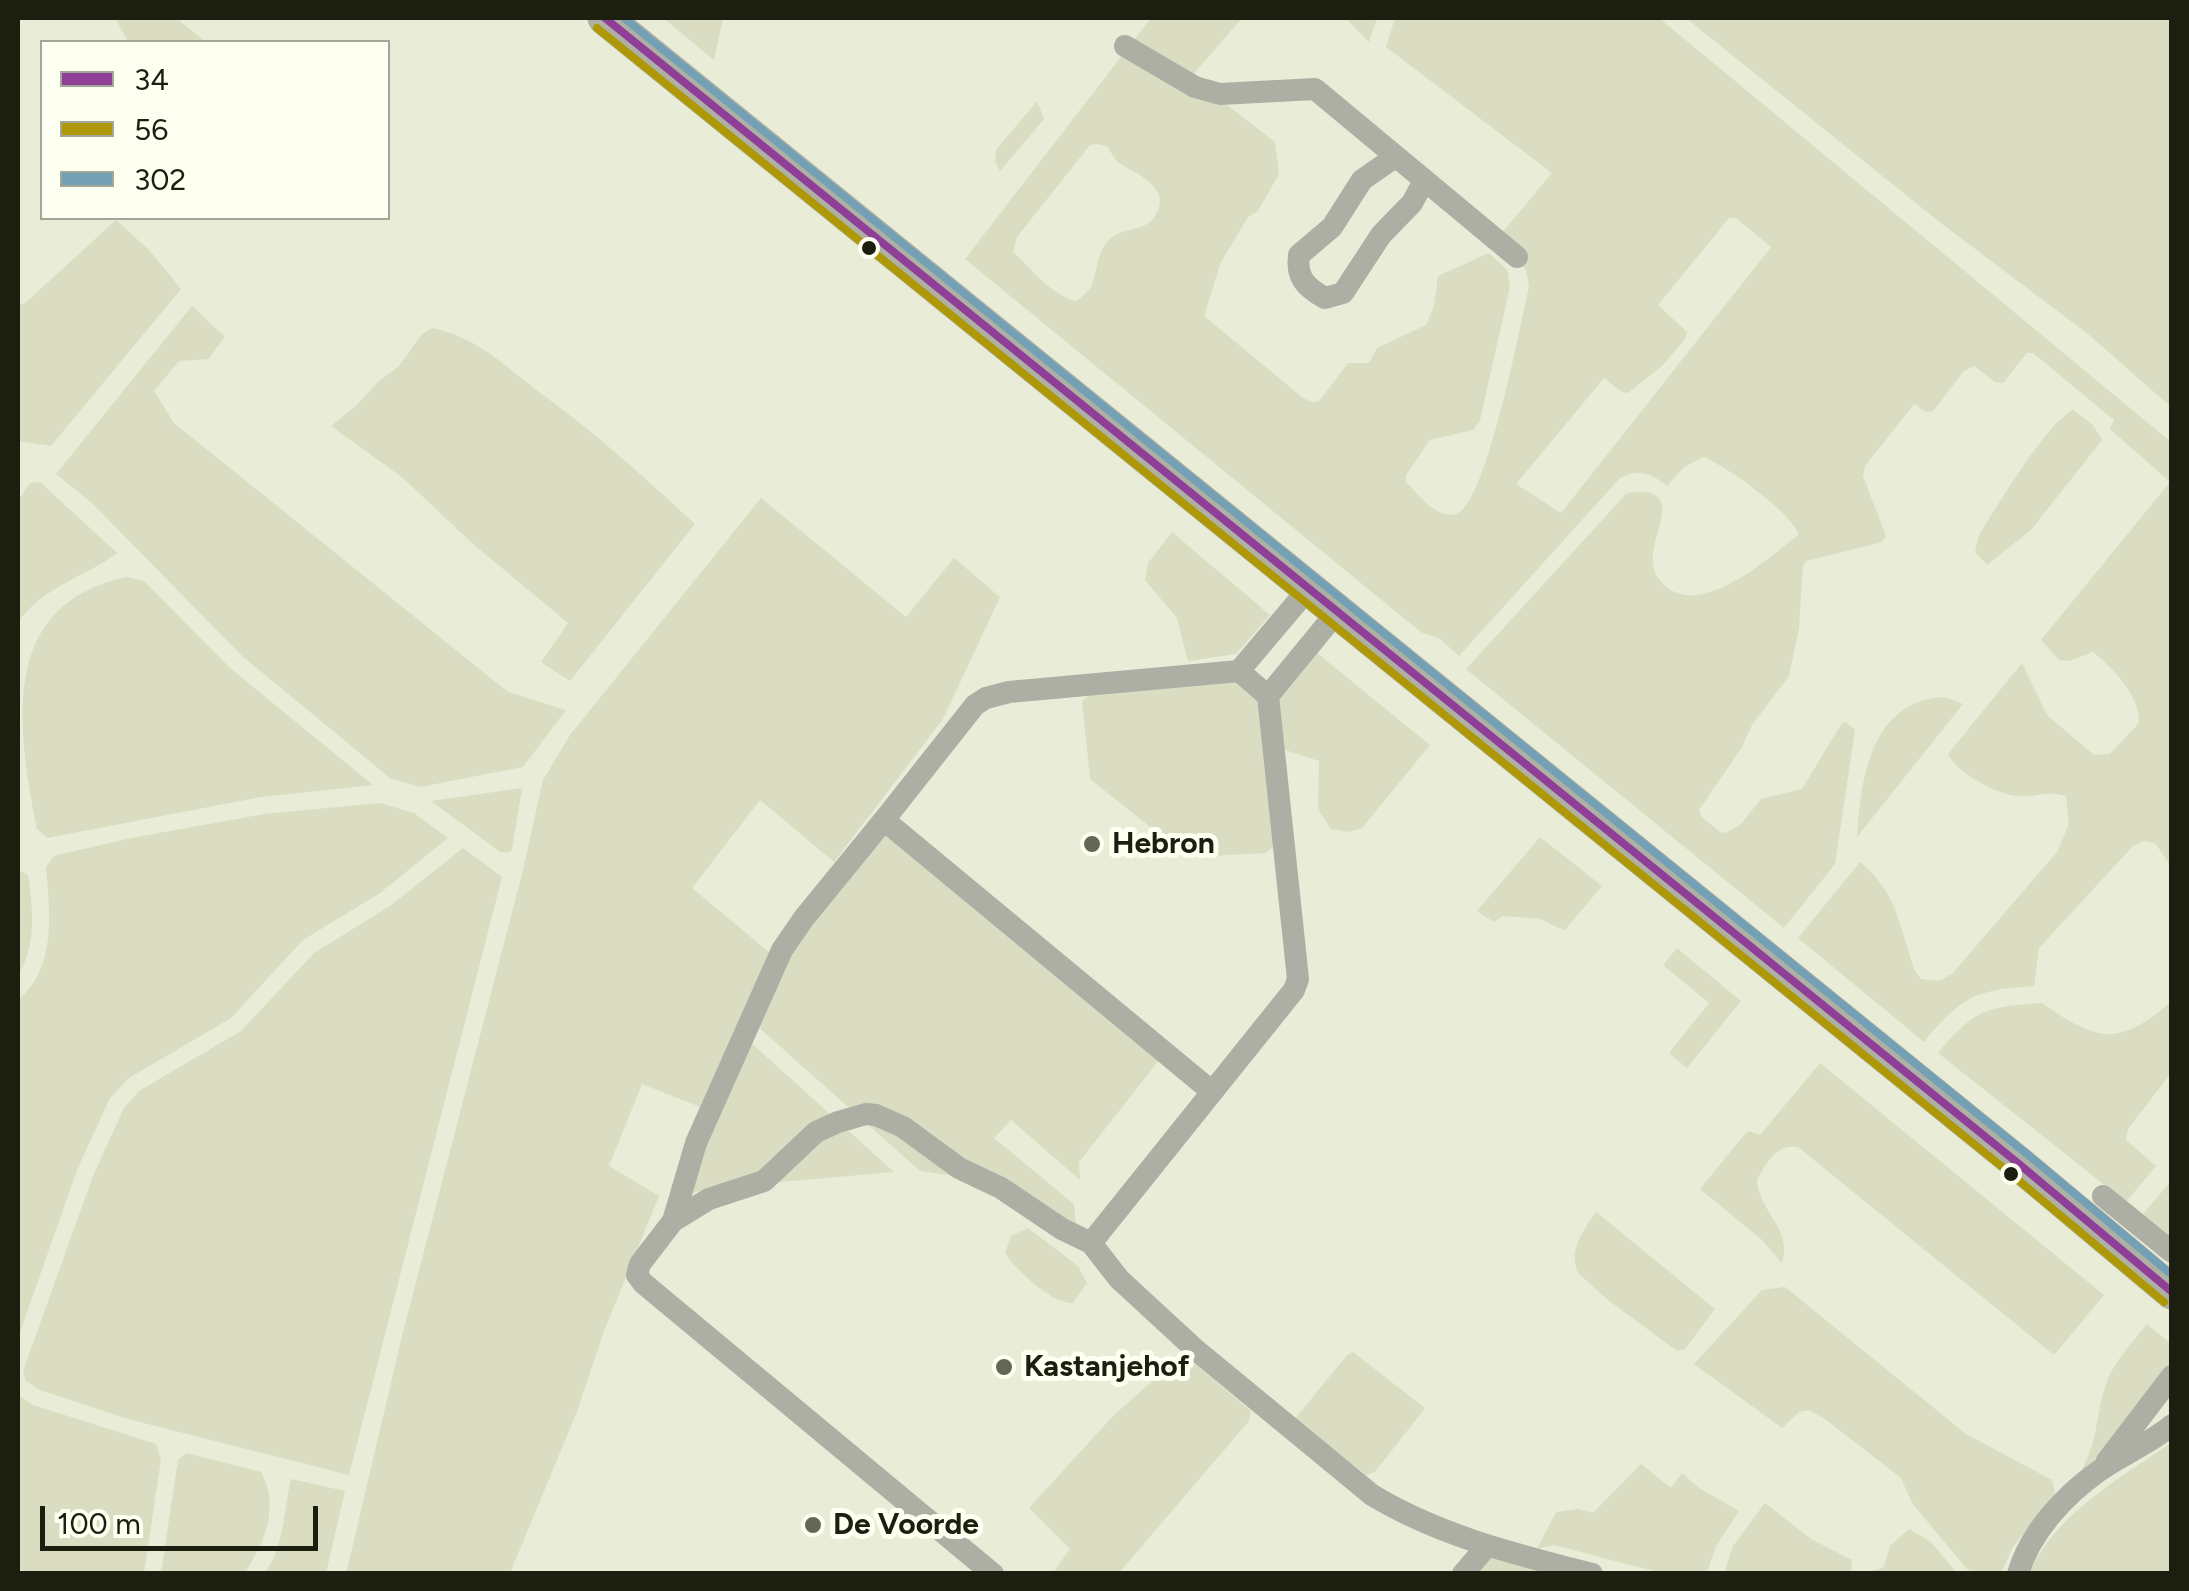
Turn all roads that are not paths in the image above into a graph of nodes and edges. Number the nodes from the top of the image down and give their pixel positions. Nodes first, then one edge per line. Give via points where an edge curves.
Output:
1 (605, 18) edge
2 (1125, 46) dead end
3 (1395, 158) junction
4 (1424, 181) junction
5 (1517, 256) dead end
6 (1308, 588) junction
7 (1337, 612) junction
8 (1239, 671) junction
9 (1268, 696) junction
10 (884, 820) junction
11 (1210, 1090) junction
12 (2103, 1196) dead end
13 (672, 1221) junction
14 (1091, 1243) junction
15 (2172, 1252) edge
16 (2172, 1292) edge
17 (2172, 1376) edge
18 (2172, 1424) edge
19 (2101, 1469) junction
20 (1486, 1547) junction
21 (993, 1574) edge
22 (1463, 1574) edge
23 (1592, 1574) edge
24 (2018, 1574) edge

1 - 6 main road
2 - 3 street via 1195,87 1220,94 1315,90
3 - 4 street
3 - 4 street via 1362,180 1332,227 1299,255 1297,271 1308,288 1324,298 1343,293
4 - 5 street
6 - 7 main road
6 - 8 street
7 - 9 street
7 - 16 main road
8 - 9 street
8 - 10 street via 986,698
9 - 11 street via 1298,979
10 - 11 street
10 - 13 street via 782,950 696,1143
11 - 14 street
12 - 15 street
13 - 14 street via 709,1199 764,1182 816,1132 876,1114
13 - 21 street via 640,1264 639,1280
14 - 20 street via 1196,1350 1372,1495
17 - 19 street
18 - 19 street
19 - 24 street via 2041,1527
20 - 22 street
20 - 23 street

